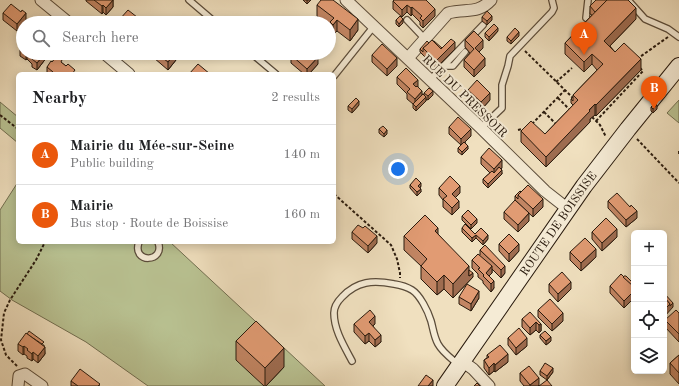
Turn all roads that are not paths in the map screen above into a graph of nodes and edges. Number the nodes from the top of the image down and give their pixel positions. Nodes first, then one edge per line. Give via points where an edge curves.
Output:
1 (41, 0) edge
2 (189, 0) edge
3 (346, 0) edge
4 (491, 0) edge
5 (552, 0) edge
6 (588, 0) edge
7 (628, 0) edge
8 (60, 16) edge
9 (208, 16) edge
10 (407, 20) dead end
11 (592, 23) edge
12 (483, 25) dead end
13 (374, 26) junction
14 (679, 38) edge
15 (425, 39) junction
16 (465, 52) dead end
17 (408, 58) junction
18 (113, 60) edge
19 (260, 60) edge
20 (443, 66) junction
21 (679, 66) edge
22 (128, 72) edge
23 (274, 72) edge
24 (336, 74) edge
25 (430, 80) junction
26 (481, 128) junction
27 (568, 209) junction
28 (139, 244) edge
29 (159, 244) edge
30 (352, 361) dead end
31 (461, 363) junction
32 (18, 386) edge
33 (42, 386) edge
34 (445, 386) edge
35 (489, 386) edge

1 - 8 street
2 - 9 lane
3 - 13 street, RUE DU PRESSOIR
4 - 15 street via 478,9 448,13
5 - 26 lane via 552,12 510,56 502,85 502,108
6 - 11 lane via 586,18
7 - 14 lane via 645,19 668,29
10 - 15 lane
12 - 20 lane
13 - 17 street, RUE DU PRESSOIR
13 - 24 lane
15 - 17 street
16 - 20 lane via 452,66
17 - 25 street, RUE DU PRESSOIR
18 - 22 street
19 - 23 lane
20 - 25 lane
21 - 27 street, ROUTE DE BOISSISE
25 - 26 street, RUE DU PRESSOIR
26 - 27 street, RUE DU PRESSOIR via 545,191
27 - 31 street, ROUTE DE BOISSISE
28 - 29 lane via 139,253 145,258 156,256 160,249
30 - 31 lane via 335,325 334,312 338,301 357,286 368,282 383,282 412,290 431,321 437,343 444,353
31 - 34 street, ROUTE DE BOISSISE
31 - 35 street via 473,369
32 - 33 street via 19,376 25,374

